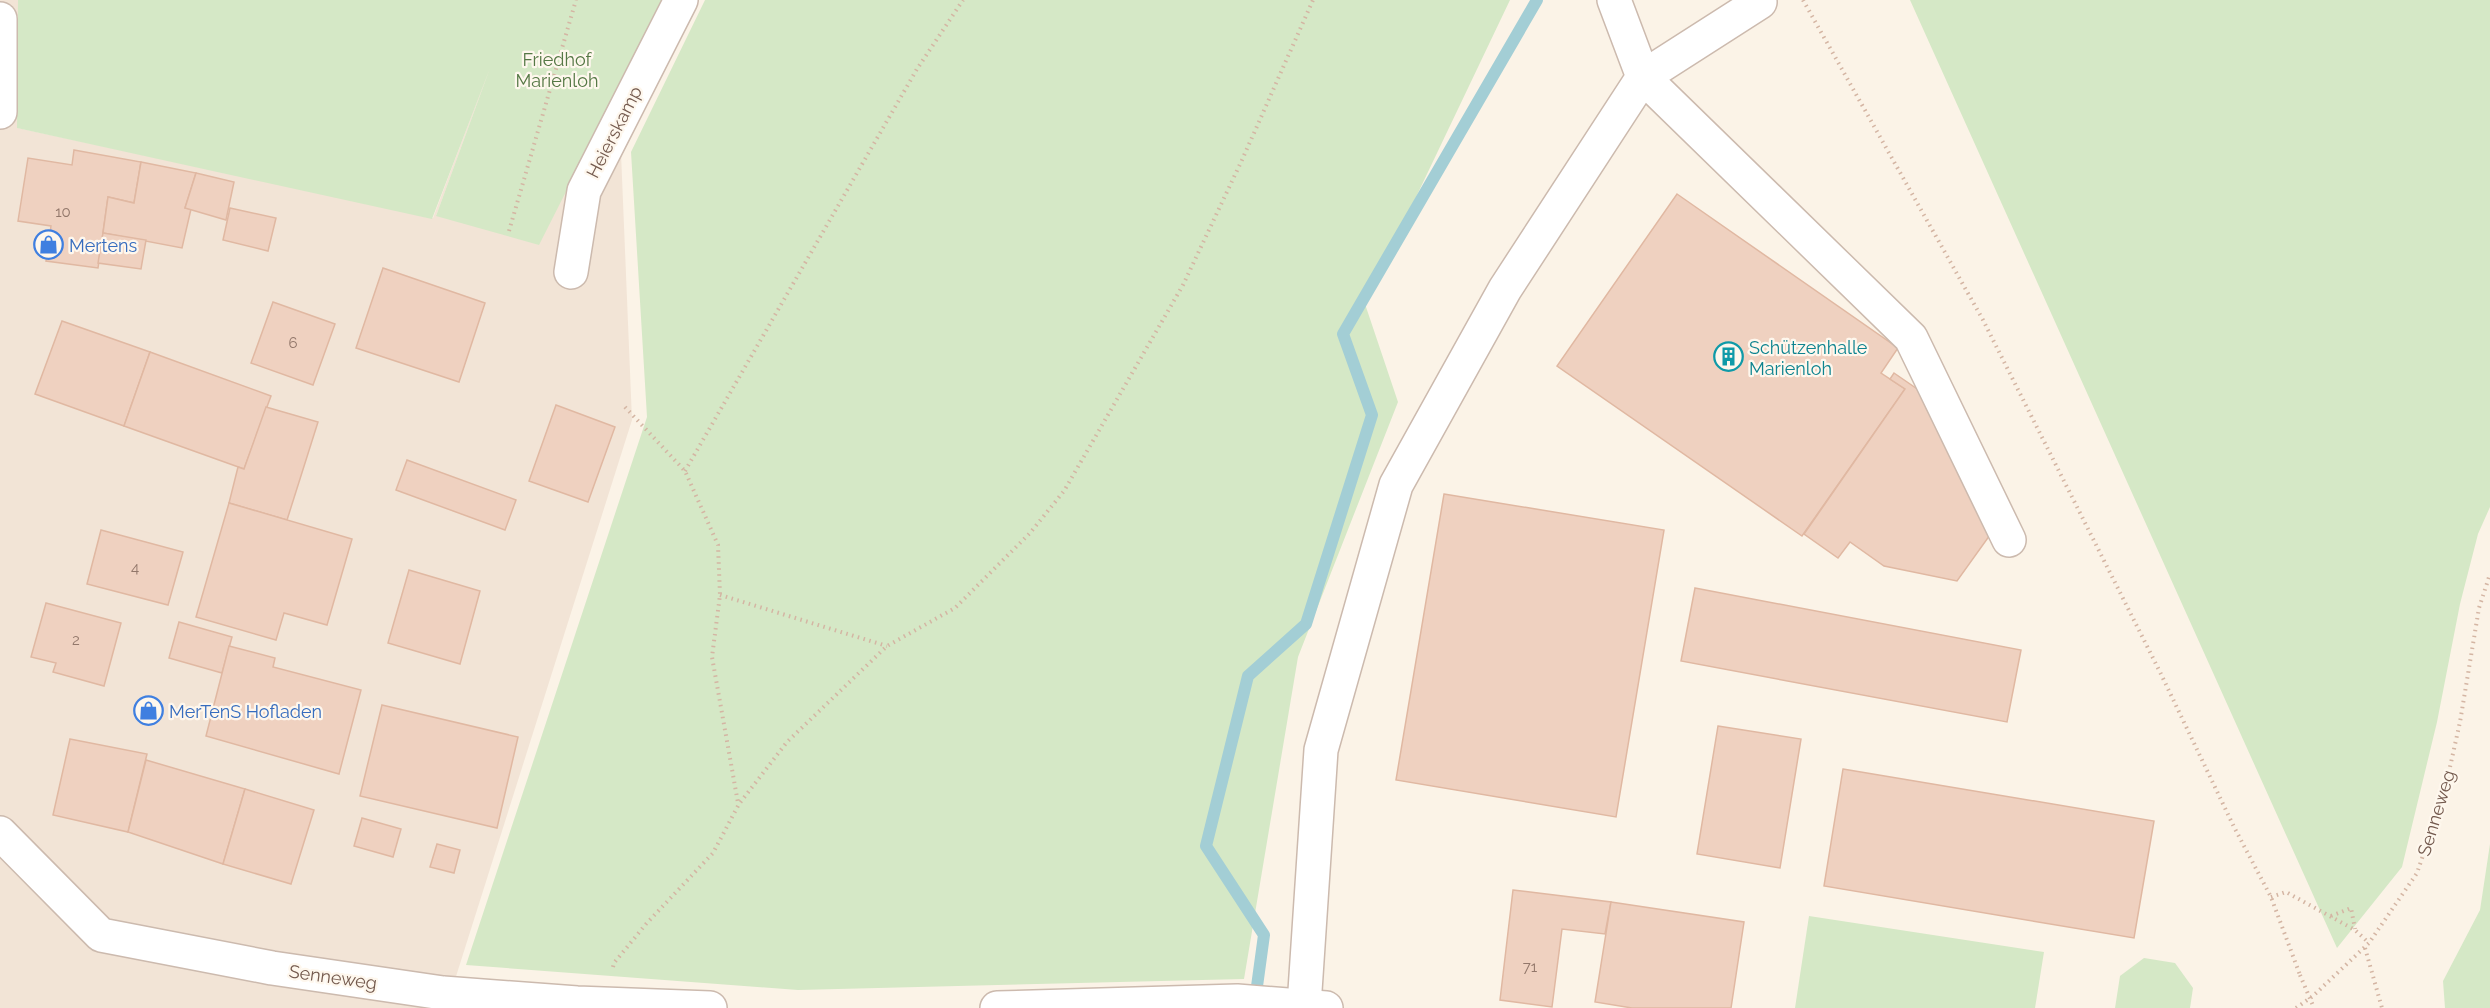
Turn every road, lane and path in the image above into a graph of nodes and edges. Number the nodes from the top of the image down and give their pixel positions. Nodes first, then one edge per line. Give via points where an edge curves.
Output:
1 (576, 0) edge
2 (681, 0) edge
3 (963, 0) edge
4 (1313, 0) edge
5 (1614, 0) edge
6 (1803, 0) edge
7 (1760, 2) dead end
8 (0, 19) edge
9 (1644, 77) junction
10 (0, 112) edge
11 (509, 231) dead end
12 (571, 272) dead end
13 (625, 407) dead end
14 (685, 471) junction
15 (2010, 540) dead end
16 (2490, 574) edge
17 (720, 595) junction
18 (887, 646) junction
19 (739, 804) junction
20 (0, 833) edge
21 (2271, 897) junction
22 (2330, 916) junction
23 (2355, 930) junction
24 (2369, 943) junction
25 (2364, 948) junction
26 (604, 1004) junction
27 (1302, 1006) edge
28 (711, 1008) edge
29 (997, 1008) edge
30 (2296, 1008) edge
31 (2314, 1008) edge
32 (2382, 1008) edge

1 - 11 path
2 - 12 street, Heierskamp via 584,191
3 - 14 path via 917,69
4 - 18 path via 1182,285 1064,491 1030,533 955,608
5 - 9 street
6 - 21 path via 1983,320
7 - 9 street
8 - 10 street
9 - 15 street via 1911,338
9 - 27 street via 1505,289 1396,485 1322,750
13 - 14 path
14 - 17 path via 718,545
16 - 24 path, Senneweg via 2479,608 2444,794 2417,873
17 - 18 path
17 - 19 path via 712,657
18 - 19 path via 787,742
19 - 26 path via 713,853 614,963
20 - 26 street, Senneweg via 101,935 272,968 443,993
21 - 22 path via 2286,892
21 - 31 path, bridge
22 - 23 path
22 - 23 path via 2351,908
23 - 24 path
24 - 25 path, Senneweg
25 - 30 path, Senneweg
25 - 32 path
26 - 28 street, Senneweg
27 - 29 street via 1237,1001

